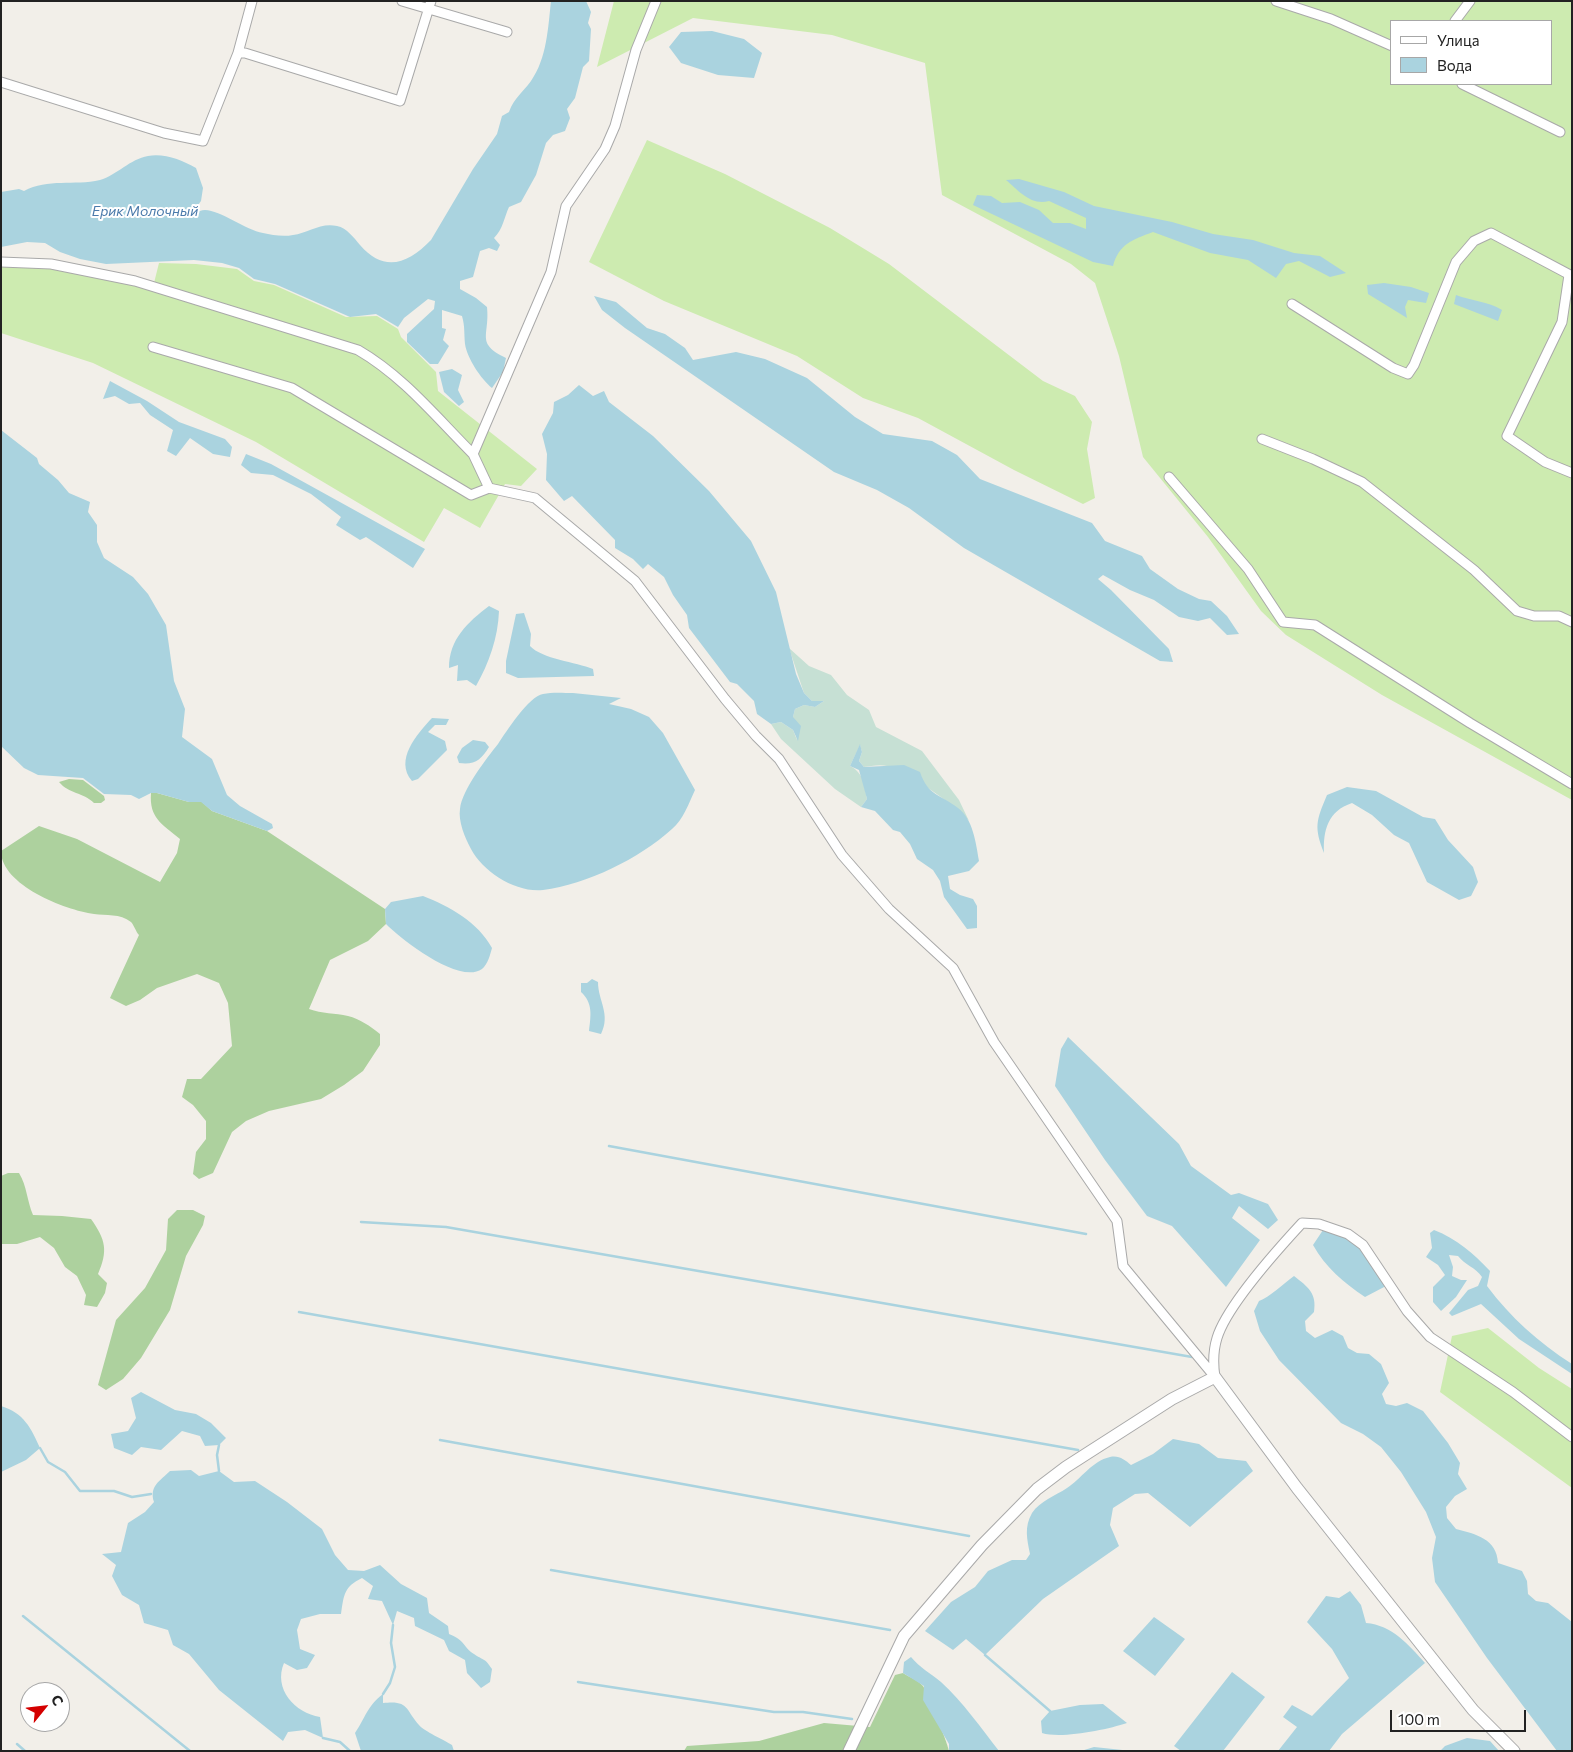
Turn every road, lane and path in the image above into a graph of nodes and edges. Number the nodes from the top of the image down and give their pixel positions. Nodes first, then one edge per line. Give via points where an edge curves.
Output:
1 (252, 1) edge
2 (402, 1) edge
3 (656, 1) edge
4 (1276, 1) edge
5 (1470, 1) edge
6 (430, 5) edge
7 (1456, 20) edge
8 (507, 32) dead end
9 (1390, 45) edge
10 (238, 53) junction
11 (1, 82) edge
12 (1464, 85) edge
13 (1560, 132) dead end
14 (1, 262) edge
15 (1570, 276) edge
16 (1292, 304) dead end
17 (153, 347) dead end
18 (1262, 439) dead end
19 (473, 454) junction
20 (1572, 473) edge
21 (1169, 477) dead end
22 (489, 488) junction
23 (1572, 622) edge
24 (1572, 784) edge
25 (1215, 1377) junction
26 (1572, 1438) edge
27 (849, 1751) edge
28 (1514, 1751) edge

1 - 10 street
2 - 6 street
3 - 19 street via 636,50 615,126 605,149 566,206 551,272
4 - 9 street via 1331,19
5 - 7 street
6 - 8 street
6 - 10 street via 400,101
10 - 11 street via 203,141 164,133
12 - 13 street
14 - 19 street via 51,264 100,272 358,350 380,362 411,390
15 - 16 street via 1491,233 1474,241 1456,262 1408,374 1393,368
15 - 20 street via 1562,322 1507,436 1545,462
17 - 22 street via 292,388 471,495
18 - 23 street via 1362,482 1474,570 1517,610 1534,616 1560,616
19 - 22 street
21 - 24 street via 1248,569 1283,622 1315,625
22 - 25 street via 535,498 635,581 725,699 779,760 842,855 889,909 952,968 994,1042 1117,1221 1123,1266
25 - 26 street via 1213,1364 1217,1338 1231,1309 1302,1223 1319,1224 1348,1234 1363,1245 1407,1311 1430,1337 1513,1392
25 - 27 street via 1172,1399 1066,1467 1037,1489 982,1545 904,1636
25 - 28 street via 1297,1488 1460,1694

